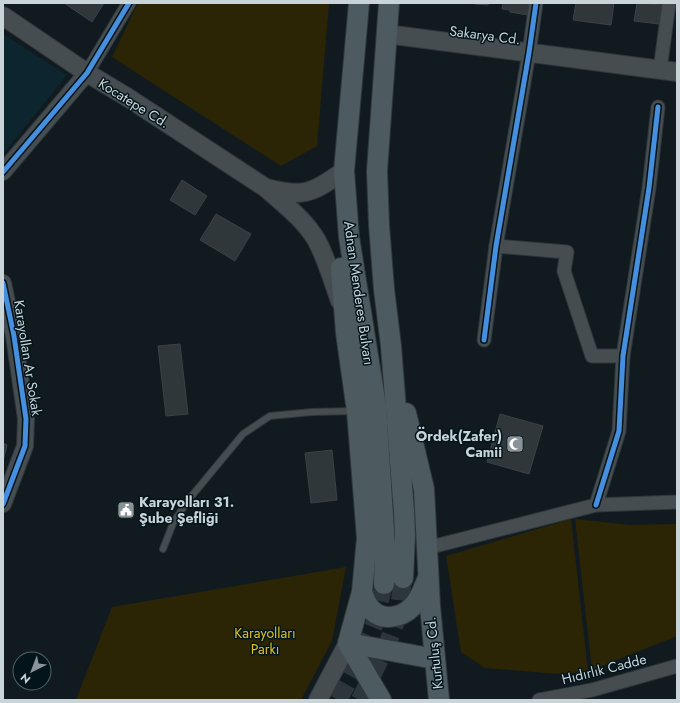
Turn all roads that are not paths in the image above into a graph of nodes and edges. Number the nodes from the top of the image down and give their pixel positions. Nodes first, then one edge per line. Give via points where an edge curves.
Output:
1 (129, 3) edge
2 (358, 3) edge
3 (389, 3) edge
4 (536, 3) edge
5 (669, 3) edge
6 (3, 16) edge
7 (386, 34) junction
8 (529, 53) junction
9 (668, 71) edge
10 (87, 73) junction
11 (658, 107) dead end
12 (344, 171) junction
13 (3, 172) edge
14 (266, 188) junction
15 (347, 209) junction
16 (496, 246) junction
17 (3, 283) edge
18 (345, 313) junction
19 (484, 340) dead end
20 (391, 346) junction
21 (623, 356) junction
22 (357, 411) junction
23 (677, 502) edge
24 (3, 504) edge
25 (596, 505) junction
26 (427, 548) junction
27 (162, 549) dead end
28 (428, 576) junction
29 (403, 578) tunnel mouth
30 (384, 584) tunnel mouth
31 (362, 592) junction
32 (348, 643) junction
33 (435, 659) junction
34 (677, 666) edge
35 (592, 695) edge
36 (318, 700) edge
37 (382, 700) edge
38 (439, 700) edge
39 (539, 700) edge

1 - 10 street
2 - 12 main road, Adnan Menderes Bulvarı
3 - 7 main road, Adnan Menderes Bulvarı
4 - 8 street
5 - 9 street
6 - 10 main road, Kocatepe Cd.
7 - 8 main road, Sakarya Cd.
7 - 20 main road, Adnan Menderes Bulvarı via 377,171 384,289
8 - 9 main road, Sakarya Cd.
8 - 16 street
10 - 13 street
10 - 14 main road, Kocatepe Cd.
11 - 21 street via 649,188
12 - 14 main road, Kocatepe Cd. via 321,186 303,193 284,193
12 - 15 main road, Adnan Menderes Bulvarı
14 - 18 main road, Kocatepe Cd. via 308,227 317,242
15 - 18 main road via 339,233
15 - 30 main road, Adnan Menderes Bulvarı via 349,237 376,406 385,547
16 - 19 street
16 - 21 street via 567,252 564,271 592,356
17 - 24 street, Karayollan Ar Sokak via 14,336 26,419 25,446
18 - 22 main road
20 - 26 main road, Kurtuluş Cd. via 424,489
20 - 29 main road, Adnan Menderes Bulvarı via 404,512
21 - 25 street via 619,431
22 - 27 lane via 270,416 243,434 174,520
22 - 31 main road via 367,538
23 - 25 street
25 - 26 street
26 - 28 main road, Kurtuluş Cd.
28 - 31 main road via 412,607 397,616 379,615 371,610
28 - 33 main road, Kurtuluş Cd.
31 - 32 main road
32 - 33 main road
32 - 36 main road
32 - 37 main road
33 - 38 main road, Kurtuluş Cd.
34 - 35 street, Hıdırlık Cadde
35 - 39 street, Hıdırlık Cadde

